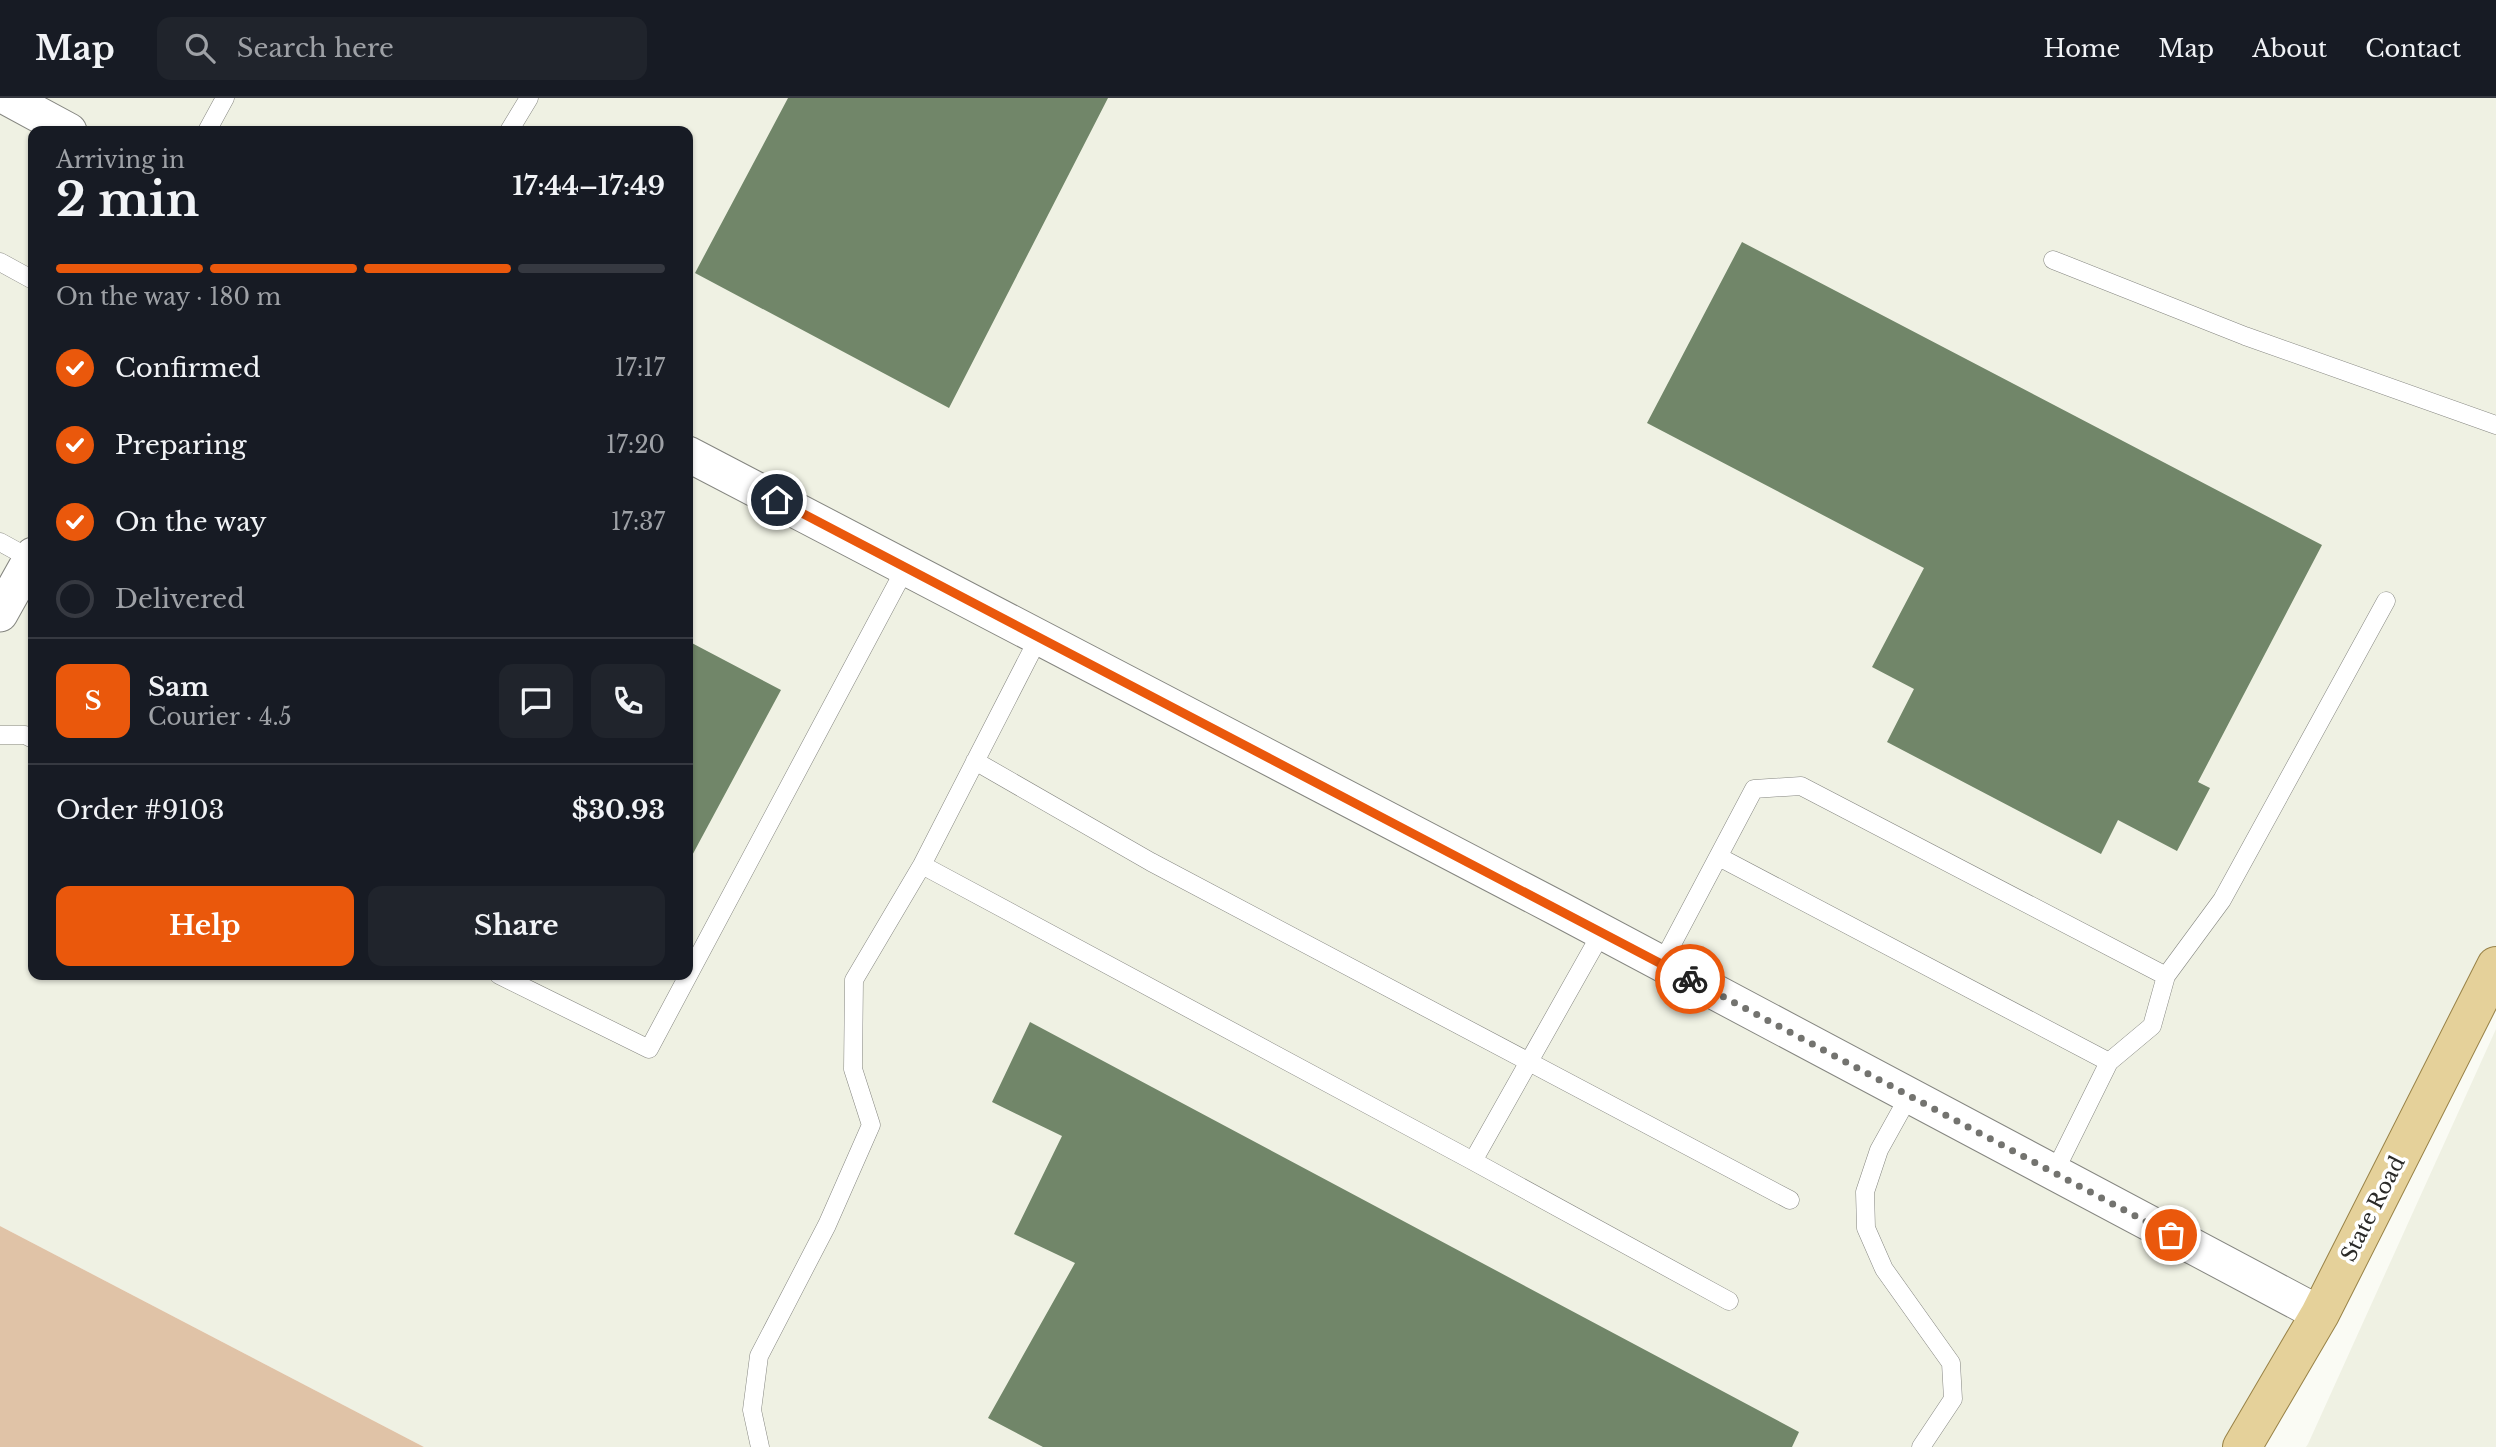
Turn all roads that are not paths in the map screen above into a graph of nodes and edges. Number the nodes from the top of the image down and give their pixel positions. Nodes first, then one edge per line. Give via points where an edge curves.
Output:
1 (8, 98) edge
2 (225, 98) edge
3 (529, 98) edge
4 (60, 126) edge
5 (210, 126) edge
6 (512, 126) edge
7 (2053, 260) dead end
8 (0, 262) edge
9 (28, 277) edge
10 (2496, 425) edge
11 (693, 457) edge
12 (0, 542) edge
13 (28, 555) edge
14 (28, 564) edge
15 (906, 567) junction
16 (2386, 601) dead end
17 (0, 614) edge
18 (1039, 637) junction
19 (0, 735) edge
20 (28, 736) edge
21 (975, 761) junction
22 (1719, 857) junction
23 (922, 865) junction
24 (1602, 932) junction
25 (1662, 964) junction
26 (693, 966) edge
27 (2496, 966) edge
28 (2166, 976) junction
29 (509, 980) edge
30 (686, 980) edge
31 (2109, 1062) junction
32 (1528, 1063) junction
33 (1909, 1096) junction
34 (1472, 1161) junction
35 (2054, 1173) junction
36 (1790, 1200) dead end
37 (1729, 1301) dead end
38 (2320, 1314) junction
39 (760, 1447) edge
40 (1921, 1447) edge
41 (2242, 1447) edge

1 - 4 street
2 - 5 lane
3 - 6 lane
7 - 10 lane via 2245,336
8 - 9 lane
11 - 15 street
12 - 13 lane
14 - 17 street
15 - 18 street
15 - 26 lane
16 - 28 lane via 2222,900
18 - 21 lane
18 - 24 street
19 - 20 lane
21 - 23 lane
21 - 32 lane via 1151,862
22 - 25 lane
22 - 28 lane via 1755,789 1801,786
22 - 31 lane
23 - 34 lane
23 - 39 lane via 854,980 853,1069 871,1125 827,1225 759,1356 752,1410
24 - 25 street
24 - 32 lane
25 - 33 street
27 - 38 main road, State Road
28 - 31 lane via 2152,1026
29 - 30 lane via 649,1049
31 - 35 lane
32 - 34 lane
32 - 36 lane
33 - 35 street
33 - 40 lane via 1872,1171 1866,1192 1866,1228 1884,1269 1951,1363 1953,1399
34 - 37 lane
35 - 38 street
38 - 41 main road, State Road

